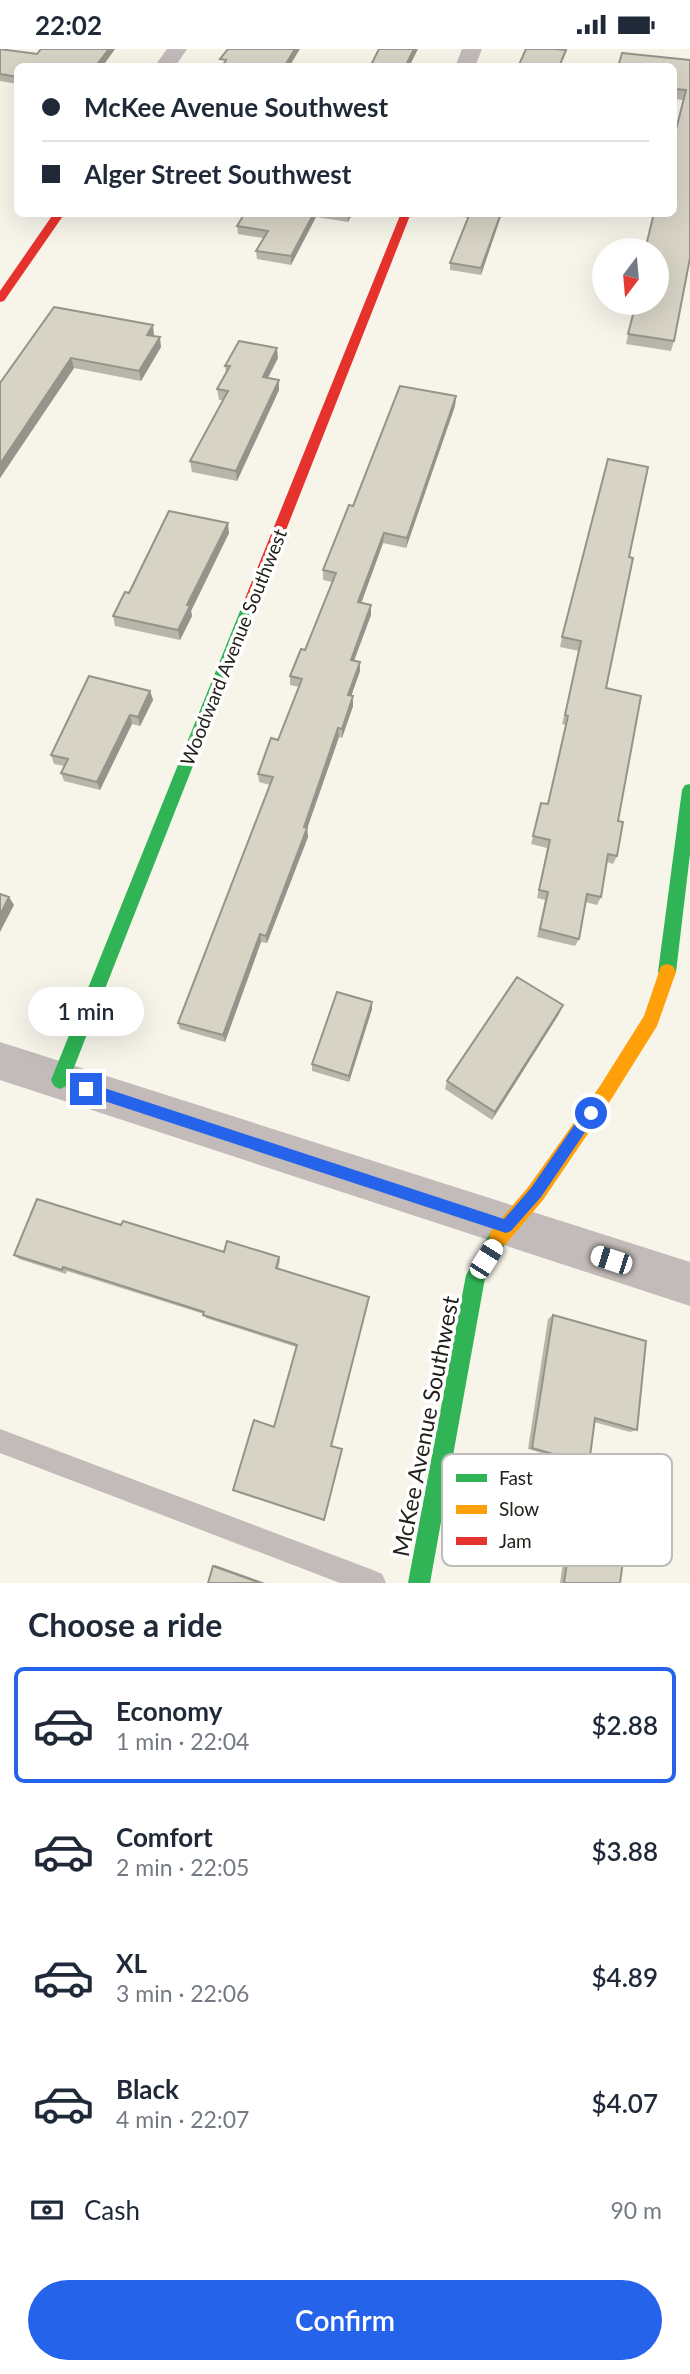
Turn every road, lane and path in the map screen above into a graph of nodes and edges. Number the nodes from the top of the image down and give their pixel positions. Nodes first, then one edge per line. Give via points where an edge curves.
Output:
1 (57, 217) edge
2 (404, 217) edge
3 (0, 299) edge
4 (690, 790) edge
5 (0, 1061) edge
6 (60, 1080) junction
7 (506, 1226) junction
8 (690, 1285) edge
9 (0, 1441) edge
10 (443, 1454) edge
11 (442, 1459) edge
12 (373, 1583) edge
13 (419, 1583) edge

1 - 3 street
2 - 6 street, Woodward Avenue Southwest
4 - 7 street, McKee Avenue Southwest via 667,972 651,1020 536,1193
5 - 6 street
6 - 7 street
7 - 8 street
7 - 10 street, McKee Avenue Southwest via 476,1275
9 - 12 lane
11 - 13 street, McKee Avenue Southwest

